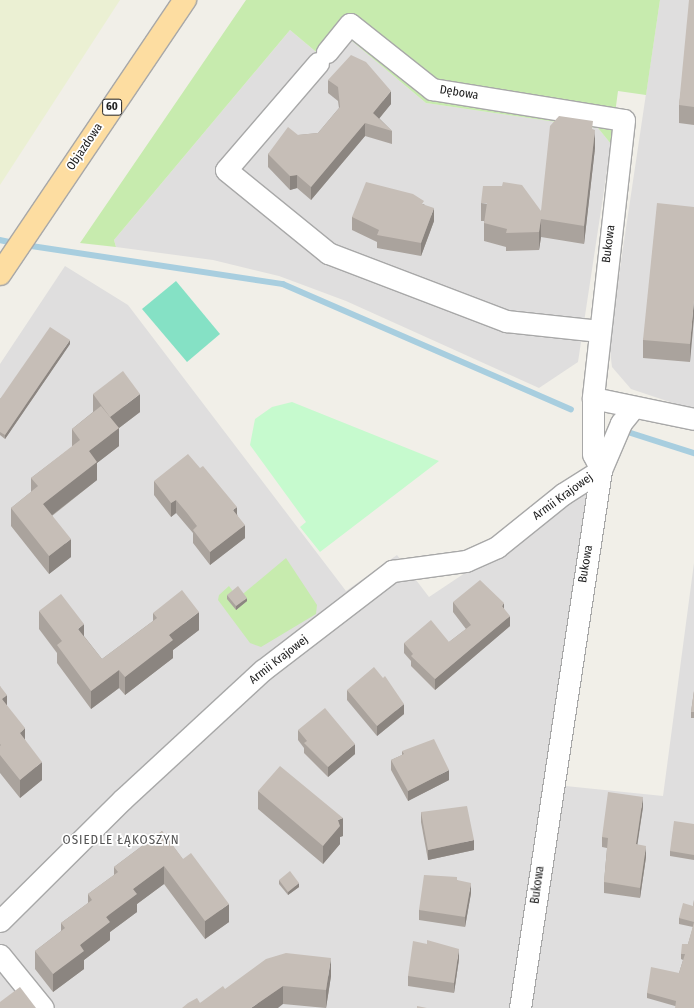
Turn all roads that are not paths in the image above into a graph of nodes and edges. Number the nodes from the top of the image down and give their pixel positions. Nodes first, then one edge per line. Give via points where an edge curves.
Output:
1 (185, 0) edge
2 (624, 120) joint
3 (0, 274) edge
4 (599, 331) junction
5 (593, 398) junction
6 (634, 408) junction
7 (694, 419) edge
8 (601, 470) junction
9 (0, 921) edge
10 (0, 955) edge
11 (43, 1008) edge
12 (520, 1008) edge

1 - 3 main road, Objazdowa / 60
2 - 4 street, Bukowa
2 - 4 street, Dębowa via 432,89 350,24 226,170 328,253 506,321
4 - 5 street, Bukowa
5 - 6 street
5 - 8 street, Bukowa via 593,454
6 - 7 street
6 - 8 street via 621,423
8 - 9 street, Armii Krajowej via 563,494 497,547 466,561 392,571 263,670 123,799
8 - 12 street, Bukowa
10 - 11 street

